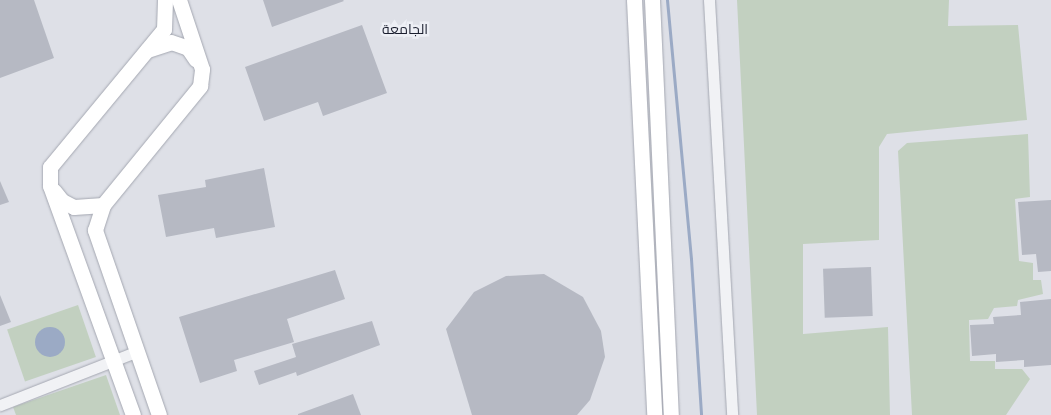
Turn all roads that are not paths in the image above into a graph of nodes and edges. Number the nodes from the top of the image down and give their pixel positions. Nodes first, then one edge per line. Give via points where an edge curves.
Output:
1 (165, 0) edge
2 (179, 0) edge
3 (634, 0) edge
4 (652, 0) edge
5 (709, 0) edge
6 (147, 50) junction
7 (202, 69) junction
8 (50, 186) junction
9 (103, 205) junction
10 (117, 297) junction
11 (93, 306) junction
12 (136, 352) junction
13 (114, 361) junction
14 (0, 405) edge
15 (133, 415) edge
16 (159, 415) edge
17 (654, 415) edge
18 (671, 415) edge
19 (732, 415) edge

1 - 6 main road via 164,29
2 - 7 main road
3 - 17 main road
4 - 18 main road
5 - 19 street
6 - 7 main road via 170,42 188,48
6 - 8 main road via 50,167
7 - 9 main road via 196,96
8 - 9 main road via 62,201 74,207
8 - 11 main road
9 - 10 main road via 95,230
10 - 11 main road
10 - 12 main road
11 - 13 main road
12 - 13 street
12 - 16 main road
13 - 14 street
13 - 15 main road

